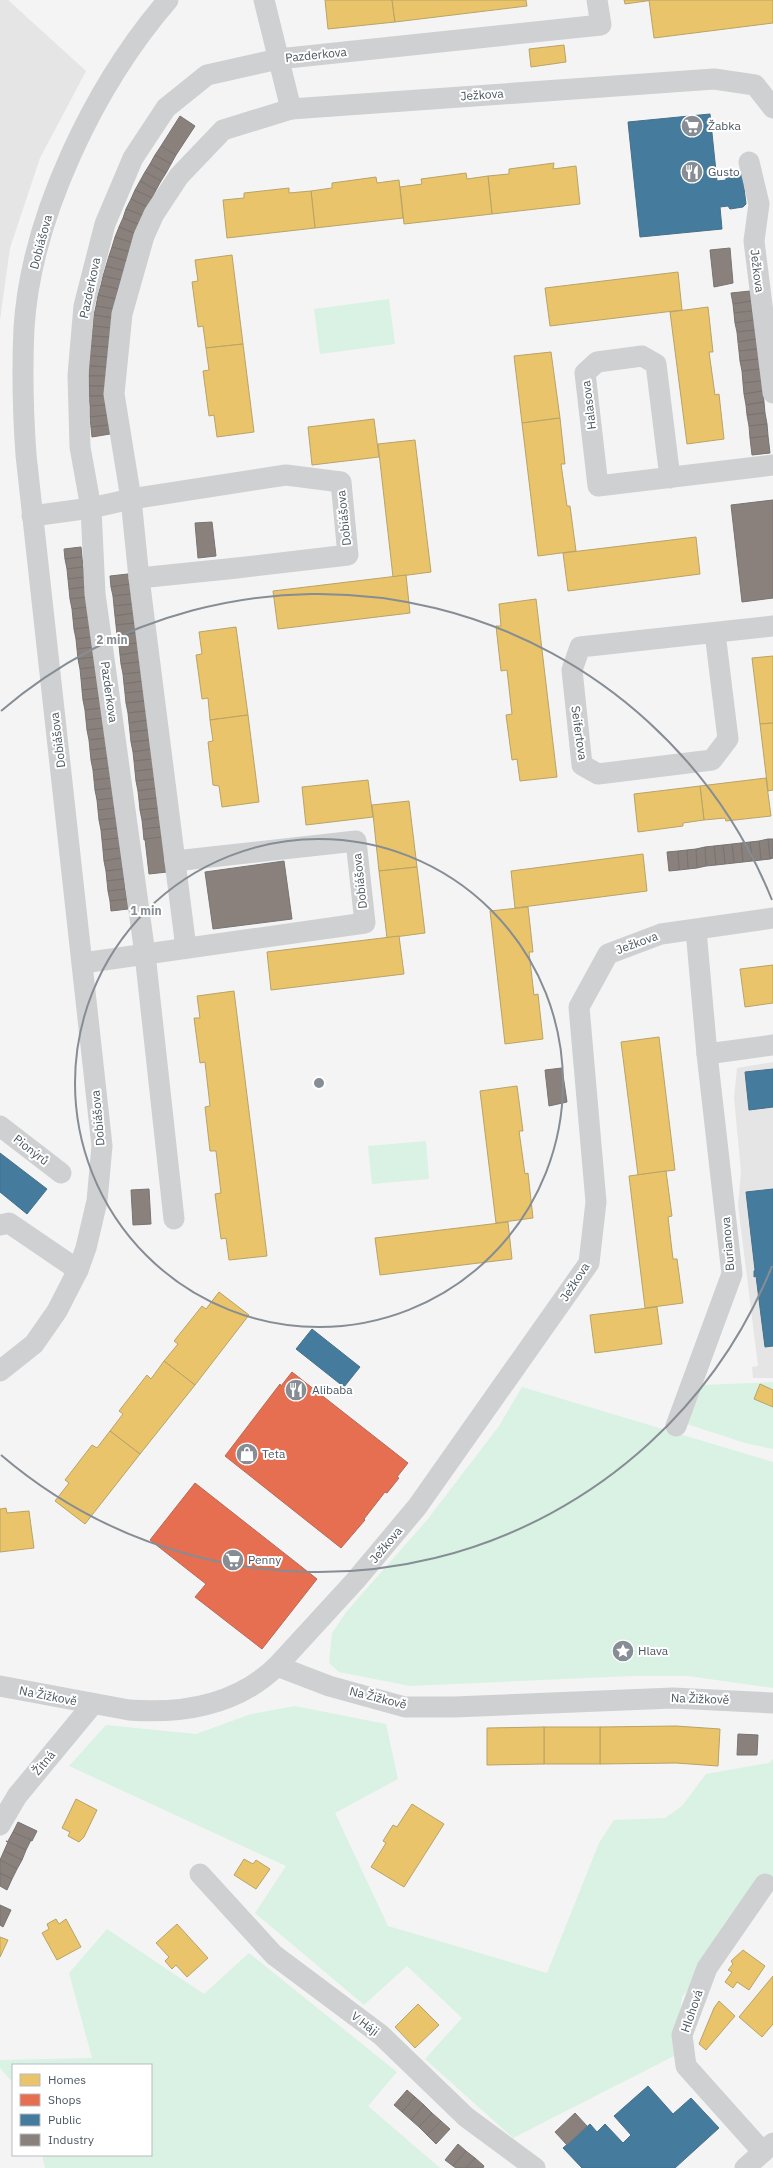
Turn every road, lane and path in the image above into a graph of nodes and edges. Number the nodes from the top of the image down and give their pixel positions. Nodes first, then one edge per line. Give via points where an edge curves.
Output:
1 (168, 0) edge
2 (264, 0) edge
3 (598, 0) edge
4 (278, 59) junction
5 (773, 108) edge
6 (291, 109) junction
7 (749, 162) dead end
8 (772, 385) edge
9 (773, 465) edge
10 (670, 478) junction
11 (131, 499) junction
12 (91, 508) junction
13 (32, 516) junction
14 (139, 578) junction
15 (773, 626) edge
16 (716, 633) junction
17 (175, 861) junction
18 (773, 918) edge
19 (696, 930) junction
20 (186, 948) junction
21 (145, 954) junction
22 (83, 963) junction
23 (773, 1045) edge
24 (707, 1054) junction
25 (0, 1126) edge
26 (61, 1174) dead end
27 (174, 1219) dead end
28 (0, 1225) edge
29 (78, 1270) junction
30 (0, 1371) edge
31 (676, 1426) dead end
32 (277, 1666) junction
33 (0, 1686) edge
34 (773, 1703) edge
35 (93, 1704) junction
36 (0, 1825) edge
37 (200, 1874) dead end
38 (766, 1884) dead end
39 (768, 2147) edge
40 (536, 2168) edge
41 (745, 2168) edge

1 - 13 street, Dobiášova via 133,46 97,102 70,157 47,216 33,270 24,327 25,446
2 - 4 street
3 - 4 street, Pazderkova via 601,25
4 - 6 street
4 - 12 street, Pazderkova via 208,75 166,108 133,158 105,224 84,306 78,375 80,447
5 - 6 street, Ježkova via 755,85 714,79
6 - 11 street via 223,130 179,176 154,214 144,236 122,314 114,394
7 - 8 street, Ježkova via 759,204 754,241
9 - 10 street, Halasova
10 - 10 street, Halasova via 598,486 585,373 597,362 642,356 656,364
11 - 12 street, Dobiášova
11 - 14 street
11 - 14 street, Dobiášova via 286,475 340,482 348,547 348,555
12 - 13 street, Dobiášova
12 - 21 street, Pazderkova via 95,594
13 - 22 street, Dobiášova
14 - 17 street
15 - 16 street, Seifertova
16 - 16 street, Seifertova via 580,647 572,670 582,765 598,774 712,760 728,738
17 - 20 street
17 - 20 street, Dobiášova via 356,841 365,923
18 - 19 street, Ježkova
19 - 24 street, Burianova
19 - 32 street, Ježkova via 661,934 608,954 579,1007 596,1202 589,1263 418,1506
20 - 21 street, Dobiášova
21 - 22 street, Dobiášova
21 - 27 street, Pazderkova
22 - 29 street, Dobiášova via 102,1146 97,1201
23 - 24 street
24 - 31 street, Burianova via 732,1274
25 - 26 street, Pionýrů
28 - 29 street via 9,1223
29 - 30 street, Dobiášova via 56,1311 34,1344
32 - 34 street, Na Žižkově via 329,1686 405,1707 673,1698
32 - 35 street, Na Žižkově via 264,1679 239,1694 188,1709 150,1712
33 - 35 street, Na Žižkově
35 - 36 street, Žitná via 17,1796
37 - 40 street, V Háji via 274,1955 381,2035 466,2117
38 - 39 street, Hlohová via 707,1968 682,2035 686,2066
39 - 41 street

